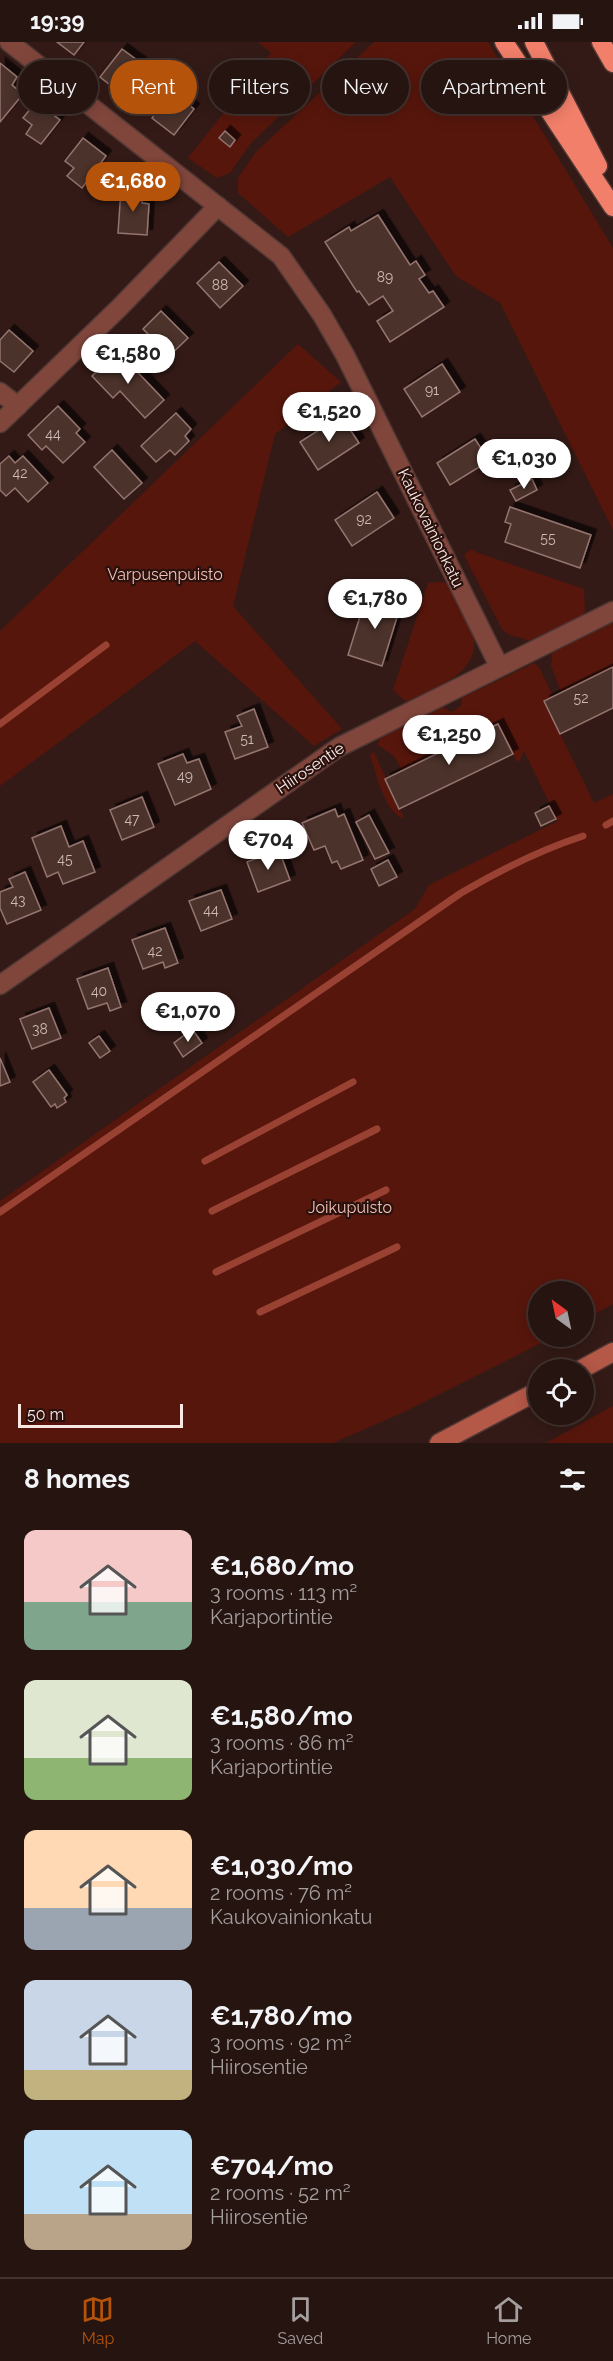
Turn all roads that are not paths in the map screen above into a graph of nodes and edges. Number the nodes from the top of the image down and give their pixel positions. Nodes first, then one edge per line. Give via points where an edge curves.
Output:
1 (9, 42) edge
2 (504, 42) edge
3 (534, 42) edge
4 (601, 42) edge
5 (613, 63) edge
6 (613, 195) edge
7 (218, 206) junction
8 (613, 207) edge
9 (0, 392) edge
10 (18, 406) junction
11 (0, 423) edge
12 (613, 611) edge
13 (499, 666) junction
14 (0, 985) edge
15 (613, 1352) edge
16 (594, 1362) edge
17 (528, 1396) edge
18 (439, 1443) edge

1 - 7 street, Kaukovainionkatu
2 - 8 highway
3 - 6 highway
4 - 5 highway
7 - 10 street
7 - 13 street, Kaukovainionkatu via 281,256 322,315
9 - 10 street
10 - 11 street
12 - 13 street, Hiirosentie
13 - 14 street, Hiirosentie via 339,747
15 - 16 main road
17 - 18 main road

